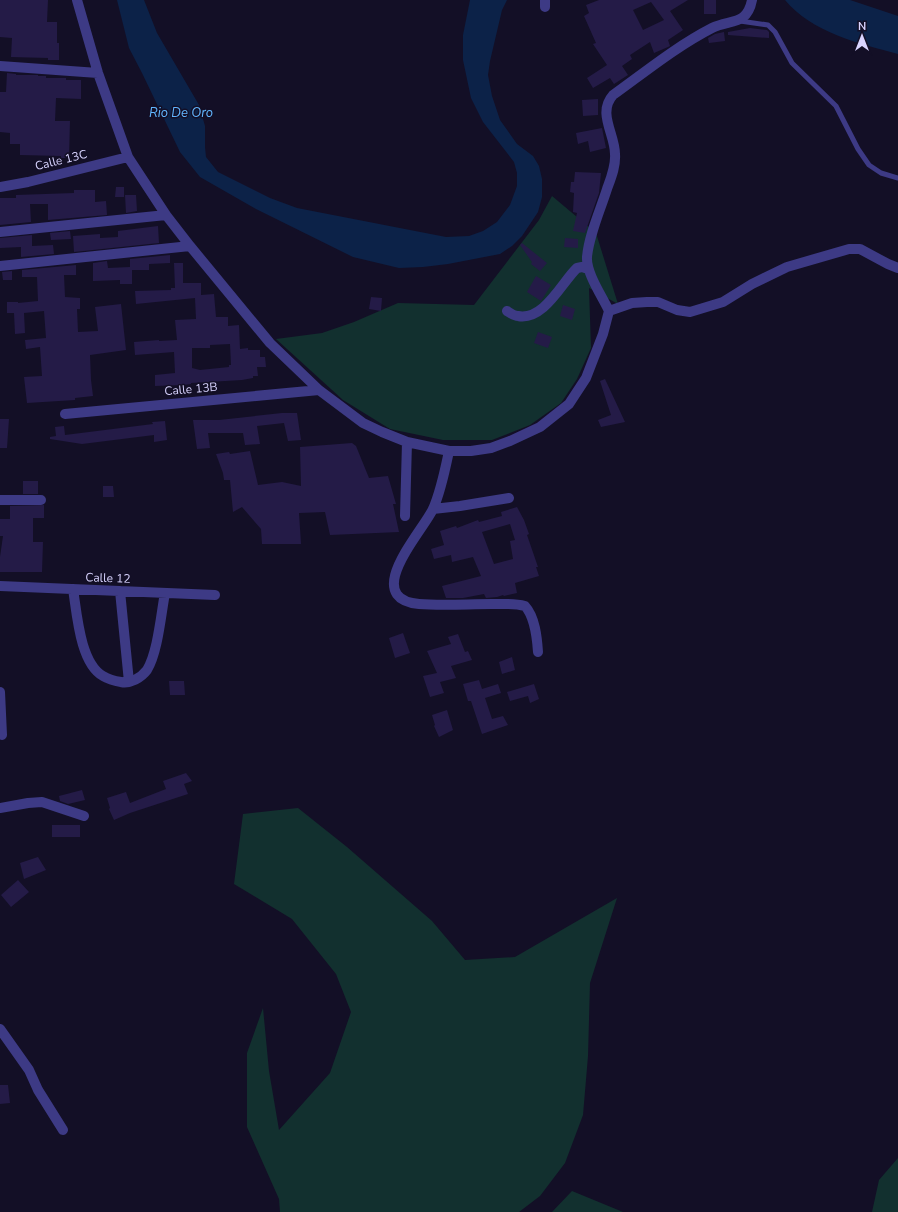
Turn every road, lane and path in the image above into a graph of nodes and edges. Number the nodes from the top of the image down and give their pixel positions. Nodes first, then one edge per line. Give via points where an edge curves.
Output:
1 (77, 0) edge
2 (752, 0) edge
3 (738, 20) junction
4 (0, 66) edge
5 (98, 73) junction
6 (128, 157) junction
7 (898, 178) edge
8 (0, 186) edge
9 (166, 215) junction
10 (0, 232) edge
11 (190, 246) junction
12 (0, 266) edge
13 (898, 268) edge
14 (588, 269) junction
15 (507, 311) dead end
16 (609, 311) junction
17 (319, 390) junction
18 (65, 414) dead end
19 (407, 442) junction
20 (449, 451) junction
21 (509, 498) dead end
22 (0, 500) edge
23 (42, 500) dead end
24 (433, 509) junction
25 (405, 516) dead end
26 (0, 586) edge
27 (73, 589) junction
28 (120, 591) junction
29 (164, 593) junction
30 (215, 595) dead end
31 (538, 652) dead end
32 (129, 682) junction
33 (0, 692) edge
34 (2, 735) dead end
35 (0, 808) edge
36 (84, 816) dead end
37 (0, 1029) edge
38 (0, 1045) edge
39 (14, 1047) junction
40 (63, 1130) dead end

1 - 5 street
2 - 3 street via 749,11
3 - 7 lane via 768,25 776,32 792,63 836,106 869,165 881,173
3 - 14 street via 714,27 672,53 607,101 606,110 616,153 613,172 595,224 587,258
4 - 5 street
5 - 6 street
6 - 8 street, Calle 13C via 28,182
6 - 9 street
9 - 10 street
9 - 11 street
11 - 12 street
11 - 17 street via 270,343
13 - 16 street via 860,249 849,249 787,267 723,302 690,312 658,302 632,303
14 - 15 street via 577,268 549,303 537,313 526,317
14 - 16 street
16 - 20 street via 586,378 569,404 540,426 510,441 491,448
17 - 18 street, Calle 13B
17 - 19 street via 363,422
19 - 20 street
19 - 25 street
20 - 24 street
21 - 24 street
22 - 23 street
24 - 31 street via 406,549 397,569 394,584 396,594 403,600 418,604 525,606 530,611 538,640
26 - 27 street, Calle 12
27 - 28 street, Calle 12
27 - 32 street via 85,653 94,668 103,676
28 - 29 street, Calle 12
28 - 32 street
29 - 30 street, Calle 12
29 - 32 street via 151,662 146,671
33 - 34 street
35 - 36 street via 42,802
37 - 39 street
38 - 39 street
39 - 40 street

